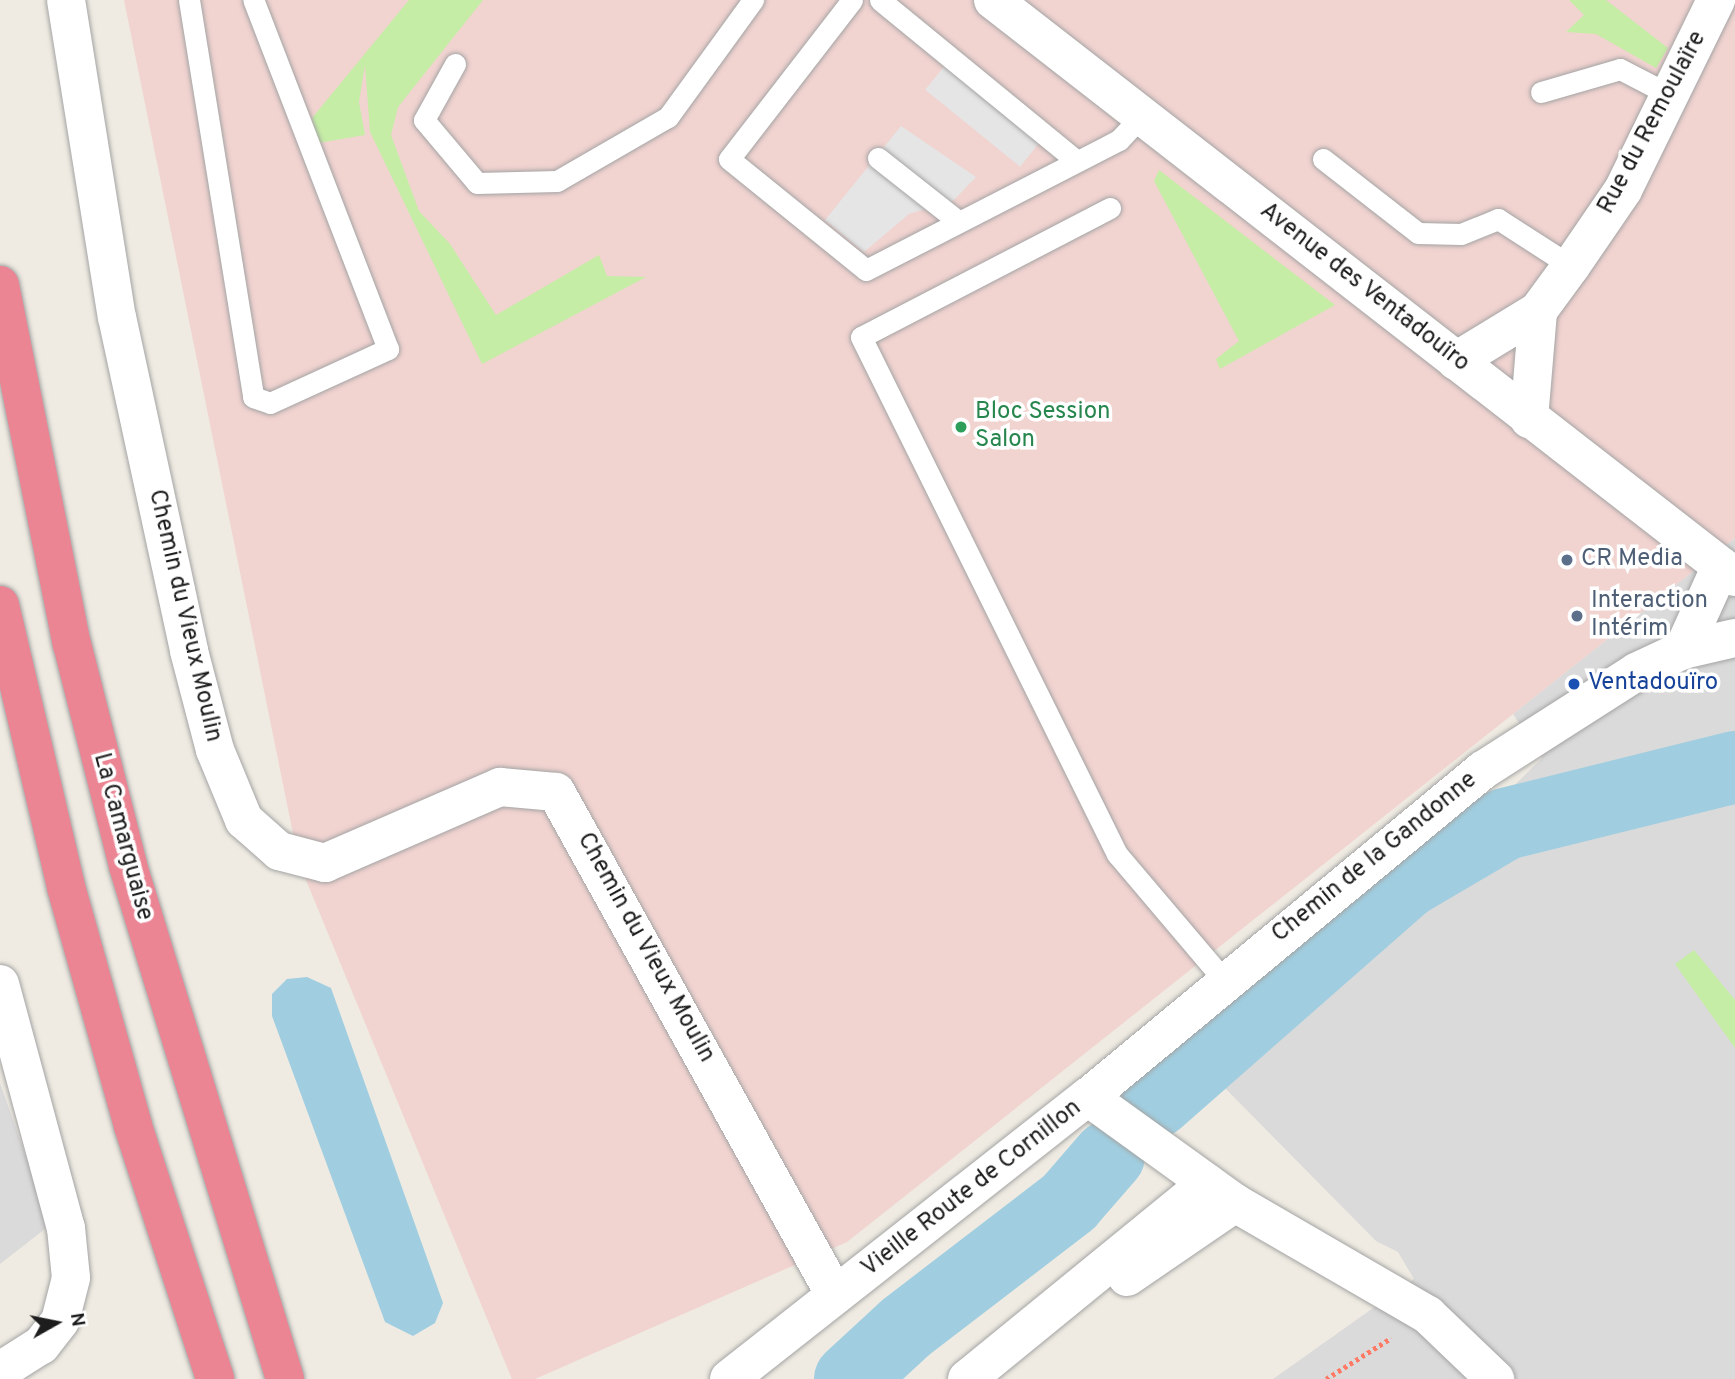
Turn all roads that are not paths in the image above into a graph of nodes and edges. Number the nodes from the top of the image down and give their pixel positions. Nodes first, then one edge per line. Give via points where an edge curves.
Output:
1 (66, 0) edge
2 (189, 0) edge
3 (253, 0) edge
4 (753, 0) edge
5 (852, 0) edge
6 (880, 0) edge
7 (993, 0) edge
8 (1716, 0) edge
9 (455, 64) dead end
10 (1541, 92) dead end
11 (1671, 96) junction
12 (1143, 114) junction
13 (878, 158) dead end
14 (1323, 159) dead end
15 (1077, 161) junction
16 (1110, 208) dead end
17 (959, 222) junction
18 (1572, 266) junction
19 (0, 285) edge
20 (1538, 311) junction
21 (1456, 361) junction
22 (1529, 419) junction
23 (1728, 571) edge
24 (0, 606) edge
25 (1735, 638) edge
26 (1683, 650) junction
27 (1224, 980) junction
28 (0, 984) edge
29 (1088, 1097) junction
30 (1221, 1193) junction
31 (835, 1296) junction
32 (0, 1371) edge
33 (215, 1379) edge
34 (285, 1379) edge
35 (729, 1379) edge
36 (967, 1379) edge
37 (1002, 1379) edge
38 (1495, 1379) edge

1 - 31 street, Chemin du Vieux Moulin via 117,317 188,651 215,750 244,820 279,851 325,863 500,787 556,792
2 - 3 lane via 253,397 270,403 388,349
4 - 9 lane via 668,117 557,181 477,183 424,120
5 - 17 lane via 729,159 866,270
6 - 15 lane
7 - 12 street, Avenue des Ventadouïro
8 - 11 street, Rue du Remoulaïre
10 - 11 lane via 1620,69
11 - 18 street, Rue du Remoulaïre via 1623,190
12 - 15 lane via 1119,140
12 - 21 street, Avenue des Ventadouïro
13 - 17 lane
14 - 18 lane via 1418,233 1461,234 1498,219
15 - 17 lane
16 - 27 lane via 861,337 1117,854
18 - 20 street, Rue du Remoulaïre
19 - 34 highway, La Camarguaise via 72,645 128,866
20 - 21 street, Rue du Remoulaïre
20 - 22 street
21 - 22 street, Avenue des Ventadouïro
22 - 23 street, Avenue des Ventadouïro
23 - 26 street
24 - 33 highway via 118,1073
25 - 26 street, Chemin de la Gandonne
26 - 27 street, Chemin de la Gandonne via 1584,701 1483,769
27 - 29 street, Chemin de la Gandonne
28 - 32 street via 66,1228 71,1278 60,1321 41,1345
29 - 30 street, Vieille Route de Cornillon
29 - 31 street, Vieille Route de Cornillon
30 - 36 street
30 - 37 street via 1021,1350
30 - 38 street, Vieille Route de Cornillon via 1427,1315
31 - 35 street, Vieille Route de Cornillon

